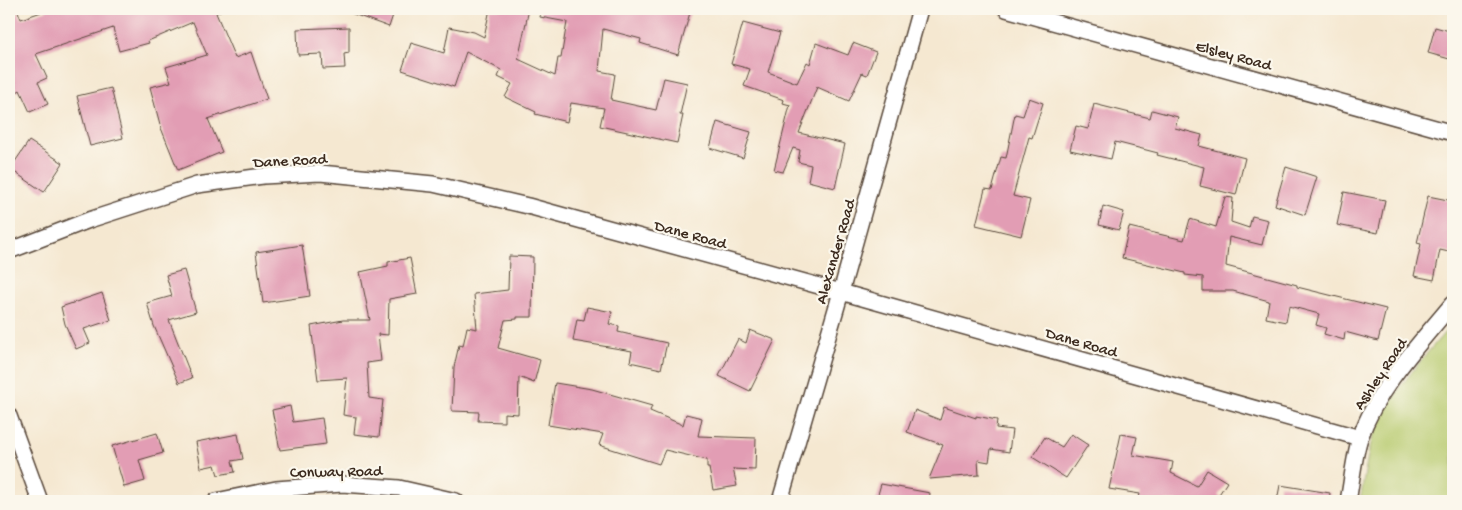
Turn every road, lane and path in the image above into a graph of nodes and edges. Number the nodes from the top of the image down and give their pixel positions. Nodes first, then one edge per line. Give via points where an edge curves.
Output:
1 (920, 9) edge
2 (1006, 9) edge
3 (1453, 133) edge
4 (9, 251) edge
5 (841, 292) junction
6 (1453, 303) edge
7 (9, 416) edge
8 (1360, 438) junction
9 (40, 501) edge
10 (216, 501) edge
11 (456, 501) edge
12 (780, 501) edge
13 (1348, 501) edge

1 - 5 street, Alexander Road
2 - 3 street, Elsley Road
4 - 5 street, Dane Road via 89,220 197,185 320,172 433,184 528,206
5 - 8 street, Dane Road
5 - 12 street, Alexander Road
6 - 8 street, Ashley Road via 1398,371 1375,405
7 - 9 street
8 - 13 street, Ashley Road
10 - 11 street, Conway Road via 276,489 342,484 399,488

